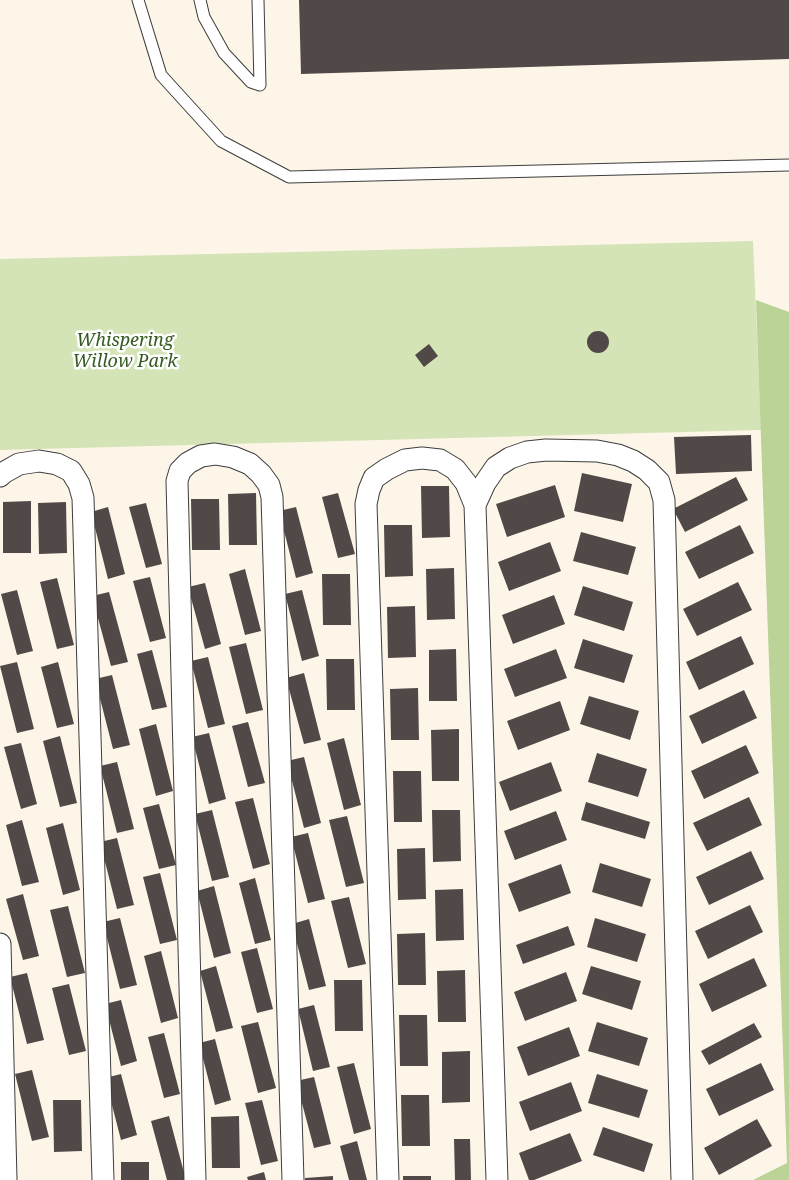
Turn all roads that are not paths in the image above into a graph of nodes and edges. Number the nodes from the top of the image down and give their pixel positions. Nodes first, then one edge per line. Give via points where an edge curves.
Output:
1 (138, 0) edge
2 (200, 0) edge
3 (258, 0) edge
4 (789, 165) edge
5 (0, 476) edge
6 (476, 505) junction
7 (0, 944) edge
8 (0, 1176) edge
9 (6, 1180) edge
10 (103, 1180) edge
11 (195, 1180) edge
12 (293, 1180) edge
13 (388, 1180) edge
14 (497, 1180) edge
15 (682, 1180) edge

1 - 4 lane via 162,75 221,141 289,177
2 - 3 lane via 204,17 224,53 251,82 260,86
5 - 10 street via 19,464 38,461 57,464 71,471 83,498
6 - 13 street via 455,469 440,460 422,458 405,460 374,478 366,504
6 - 14 street
6 - 15 street via 496,468 527,452 597,451 618,455 647,470 659,482 664,500
7 - 9 street
8 - 9 street
11 - 12 street via 177,481 180,471 188,463 201,456 215,454 250,464 265,479 272,497

